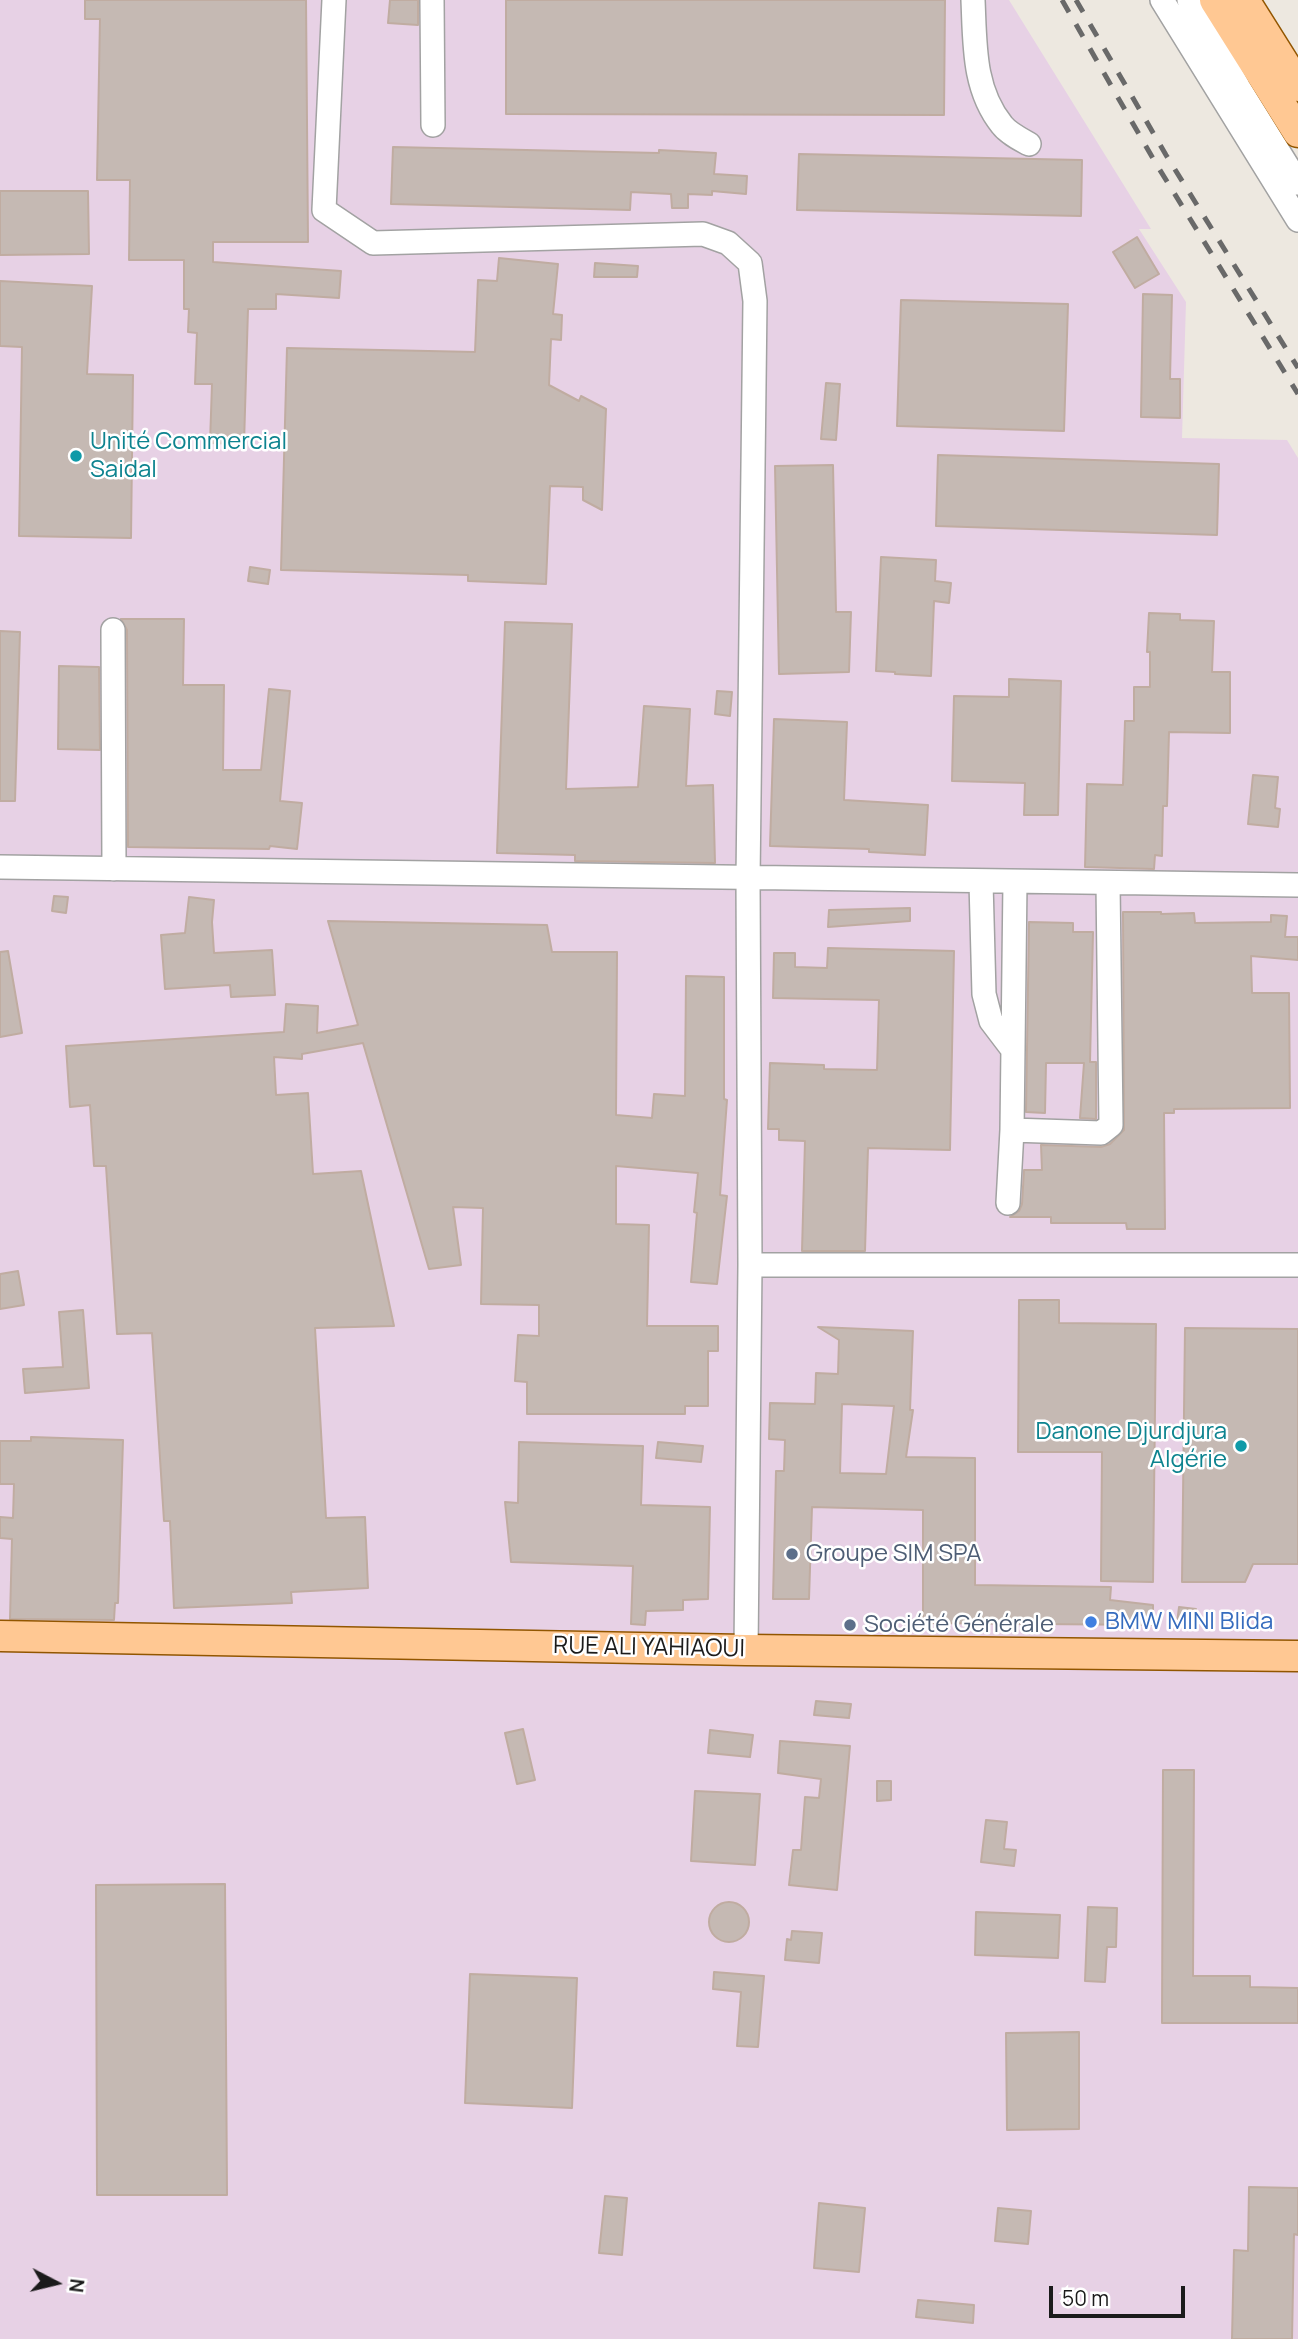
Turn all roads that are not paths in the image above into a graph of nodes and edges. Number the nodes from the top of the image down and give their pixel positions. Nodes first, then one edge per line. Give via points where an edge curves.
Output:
1 (334, 0) edge
2 (432, 0) edge
3 (973, 0) edge
4 (1162, 0) edge
5 (1189, 0) edge
6 (1214, 0) edge
7 (1244, 0) edge
8 (1298, 86) edge
9 (433, 125) dead end
10 (1298, 132) edge
11 (1029, 144) dead end
12 (1298, 183) edge
13 (1298, 220) edge
14 (113, 631) dead end
15 (0, 867) edge
16 (114, 869) junction
17 (748, 879) junction
18 (981, 882) junction
19 (1015, 882) junction
20 (1108, 883) junction
21 (1298, 886) edge
22 (1013, 1050) junction
23 (1012, 1130) junction
24 (1008, 1203) dead end
25 (750, 1265) junction
26 (1298, 1265) edge
27 (0, 1636) edge
28 (746, 1650) junction
29 (1298, 1656) edge

1 - 17 street via 324,210 356,233 373,243 703,234 728,243 750,263 755,301
2 - 9 street
3 - 11 street via 977,74 1003,127
4 - 13 street
5 - 12 street
6 - 10 main road
7 - 8 main road
14 - 16 street
15 - 16 street
16 - 17 street
17 - 18 street
17 - 25 street
18 - 19 street
18 - 22 street via 984,994 992,1021
19 - 20 street
19 - 22 street
20 - 21 street
20 - 23 street via 1111,1125 1101,1133
22 - 23 street
23 - 24 street
25 - 26 street
25 - 28 street
27 - 28 main road, RUE ALI YAHIAOUI
28 - 29 main road, RUE ALI YAHIAOUI

